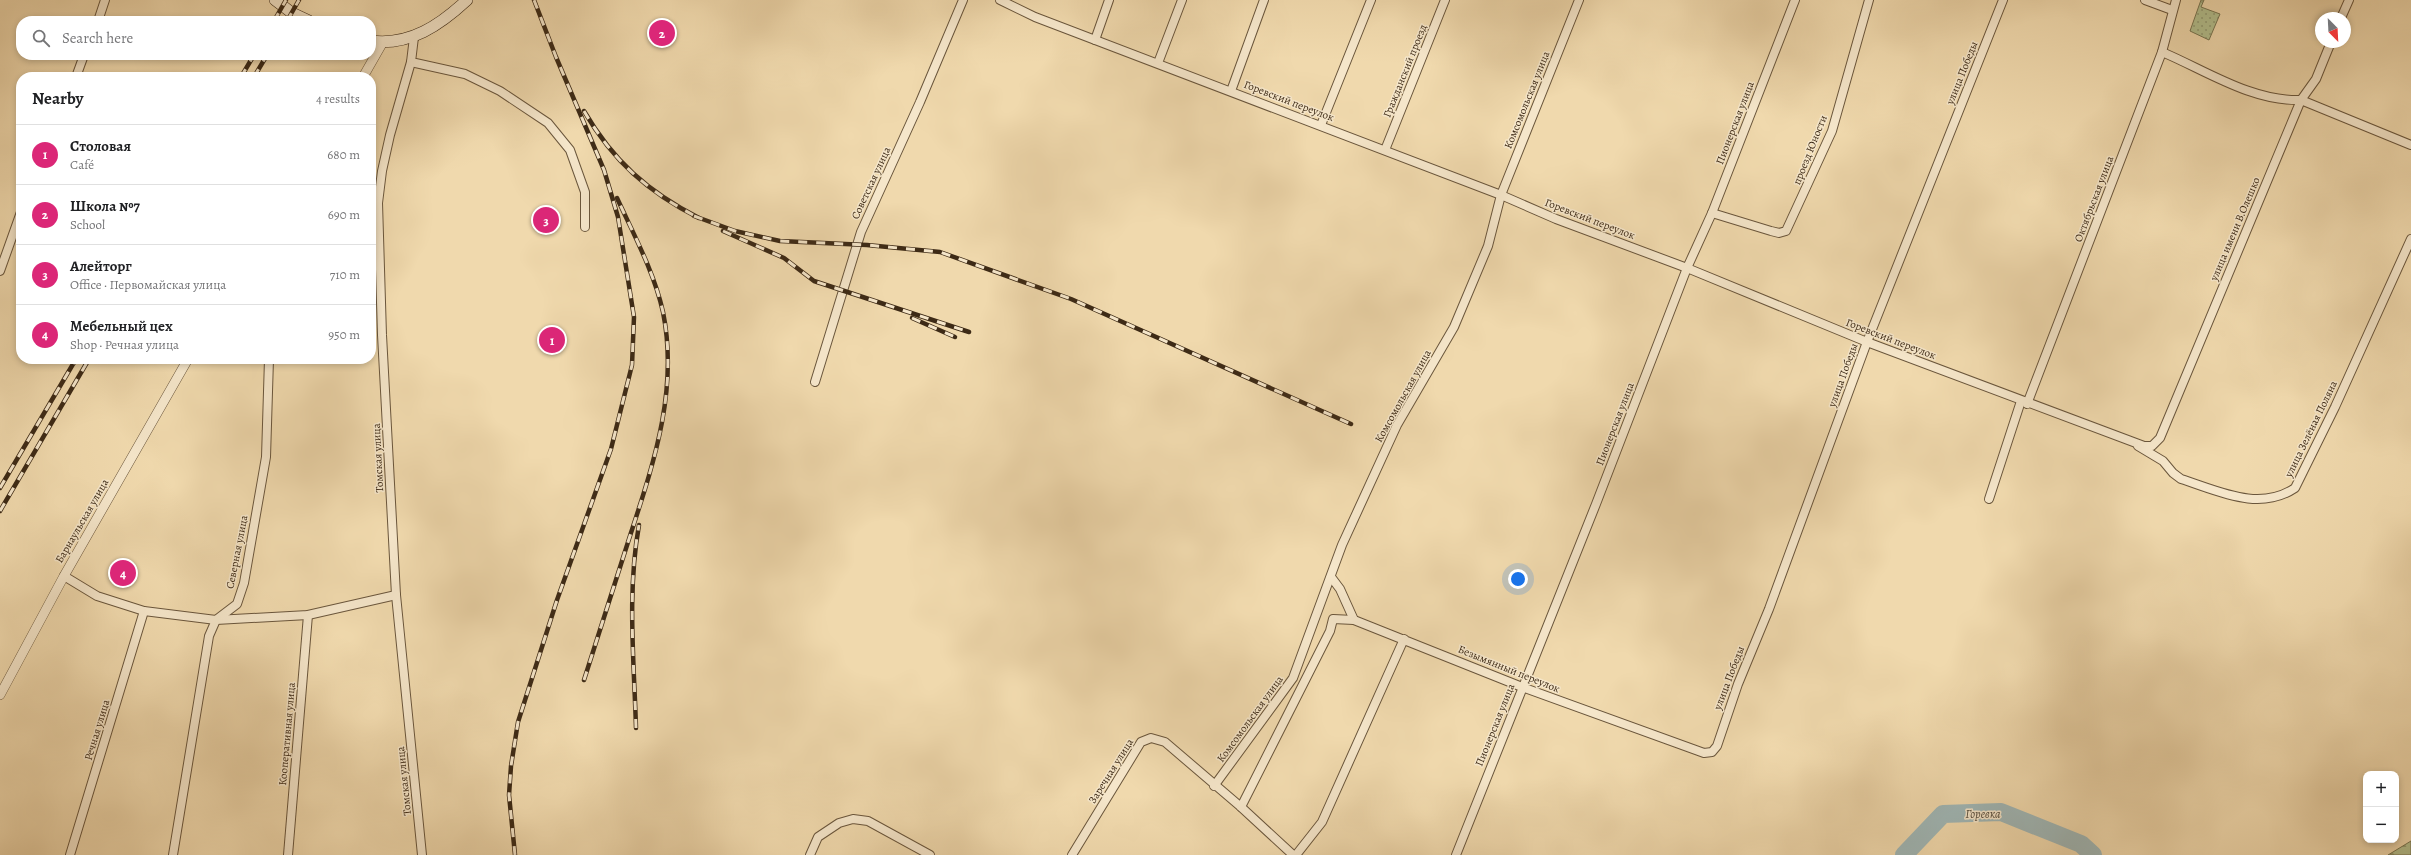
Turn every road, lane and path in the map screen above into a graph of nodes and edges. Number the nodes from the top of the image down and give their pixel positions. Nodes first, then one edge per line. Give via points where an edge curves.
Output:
1 (105, 0) edge
2 (275, 0) edge
3 (467, 0) edge
4 (963, 0) edge
5 (1000, 0) edge
6 (1109, 0) edge
7 (1182, 0) edge
8 (1264, 0) edge
9 (1371, 0) edge
10 (1445, 0) edge
11 (1579, 0) edge
12 (1795, 0) edge
13 (1869, 0) edge
14 (2003, 0) edge
15 (2145, 0) edge
16 (2176, 0) edge
17 (2349, 0) edge
18 (2172, 10) junction
19 (2344, 12) edge
20 (100, 16) edge
21 (300, 16) edge
22 (414, 37) junction
23 (1095, 40) junction
24 (376, 41) edge
25 (384, 42) junction
26 (2329, 48) edge
27 (2162, 52) junction
28 (376, 55) edge
29 (82, 60) edge
30 (373, 60) edge
31 (411, 62) junction
32 (1158, 63) junction
33 (78, 72) edge
34 (366, 72) edge
35 (1231, 91) junction
36 (2301, 100) junction
37 (1320, 125) junction
38 (2411, 145) edge
39 (1385, 150) junction
40 (1502, 195) junction
41 (1712, 213) junction
42 (16, 226) edge
43 (585, 227) dead end
44 (2411, 240) edge
45 (1687, 268) junction
46 (0, 271) edge
47 (1867, 342) junction
48 (185, 364) edge
49 (269, 364) edge
50 (815, 382) dead end
51 (2024, 403) junction
52 (2165, 427) joint
53 (2136, 445) junction
54 (1989, 499) dead end
55 (64, 576) junction
56 (1331, 577) junction
57 (396, 595) junction
58 (144, 611) junction
59 (308, 615) junction
60 (216, 620) junction
61 (1354, 620) junction
62 (1404, 639) junction
63 (1522, 688) junction
64 (0, 695) edge
65 (1704, 753) joint
66 (1214, 786) junction
67 (1241, 807) junction
68 (70, 855) edge
69 (173, 855) edge
70 (288, 855) edge
71 (422, 855) edge
72 (810, 855) edge
73 (930, 855) edge
74 (1072, 855) edge
75 (1293, 855) edge
76 (1296, 855) edge
77 (1456, 855) edge

1 - 20 street
2 - 21 main road
3 - 22 main road via 431,30
4 - 50 street, Советская улица via 861,232
5 - 23 street, Горевский переулок via 1035,17
6 - 23 street
7 - 32 street
8 - 35 street
9 - 37 street
10 - 39 street, Гражданский проезд
11 - 40 street, Комсомольская улица
12 - 41 street, Пионерская улица
13 - 41 street, проезд Юности via 1832,131 1786,231 1779,233
14 - 47 street, улица Победы
15 - 18 street
16 - 18 street, Октябрьская улица
17 - 19 street
18 - 27 street, Октябрьская улица
22 - 25 main road
22 - 31 street, Томская улица
23 - 32 street, Горевский переулок
24 - 25 main road
25 - 28 street
26 - 36 street, улица имени В.Олешко via 2316,79
27 - 36 street via 2268,97 2285,101
27 - 51 street, Октябрьская улица
29 - 33 street
30 - 34 street
31 - 43 street via 465,74 500,91 548,123 570,150 585,192
31 - 57 street, Томская улица via 390,135 378,203 382,335
32 - 35 street, Горевский переулок
35 - 37 street, Горевский переулок
36 - 38 street
36 - 52 street, улица имени В.Олешко
37 - 39 street, Горевский переулок
39 - 40 street, Горевский переулок
40 - 45 street, Горевский переулок via 1556,219
40 - 56 street, Комсомольская улица via 1488,246 1454,328 1397,425 1342,545
41 - 45 street, Пионерская улица
42 - 46 street
44 - 53 street, улица Зелёная Поляна via 2338,401 2295,488 2271,500 2245,499 2181,479 2164,461
45 - 47 street, Горевский переулок
45 - 63 street, Пионерская улица
47 - 51 street, Горевский переулок via 1994,389
47 - 65 street, улица Победы via 1717,746 1712,752
48 - 55 street, Барнаульская улица
49 - 60 street, Северная улица via 266,457 244,583 237,604
51 - 53 street, Горевский переулок
51 - 54 street, Октябрьская улица
52 - 53 street, Горевский переулок via 2160,438 2152,446
55 - 58 street via 97,596
55 - 64 street, Барнаульская улица
56 - 61 street via 1340,589
56 - 66 street, Комсомольская улица via 1293,678
57 - 59 street
57 - 71 street, Томская улица
58 - 60 street
58 - 68 street, Речная улица
59 - 60 street
59 - 70 street, Кооперативная улица
60 - 69 street via 209,636
61 - 62 street, Безымянный переулок
61 - 67 street, Безымянный переулок via 1333,619 1330,631
62 - 63 street, Безымянный переулок
62 - 76 street via 1322,822
63 - 65 street, Безымянный переулок
63 - 77 street, Пионерская улица
66 - 67 street, Заречная улица
66 - 74 street, Заречная улица via 1165,742 1151,738 1141,742
67 - 75 street, Заречная улица
72 - 73 street via 818,837 839,822 853,820 868,821

